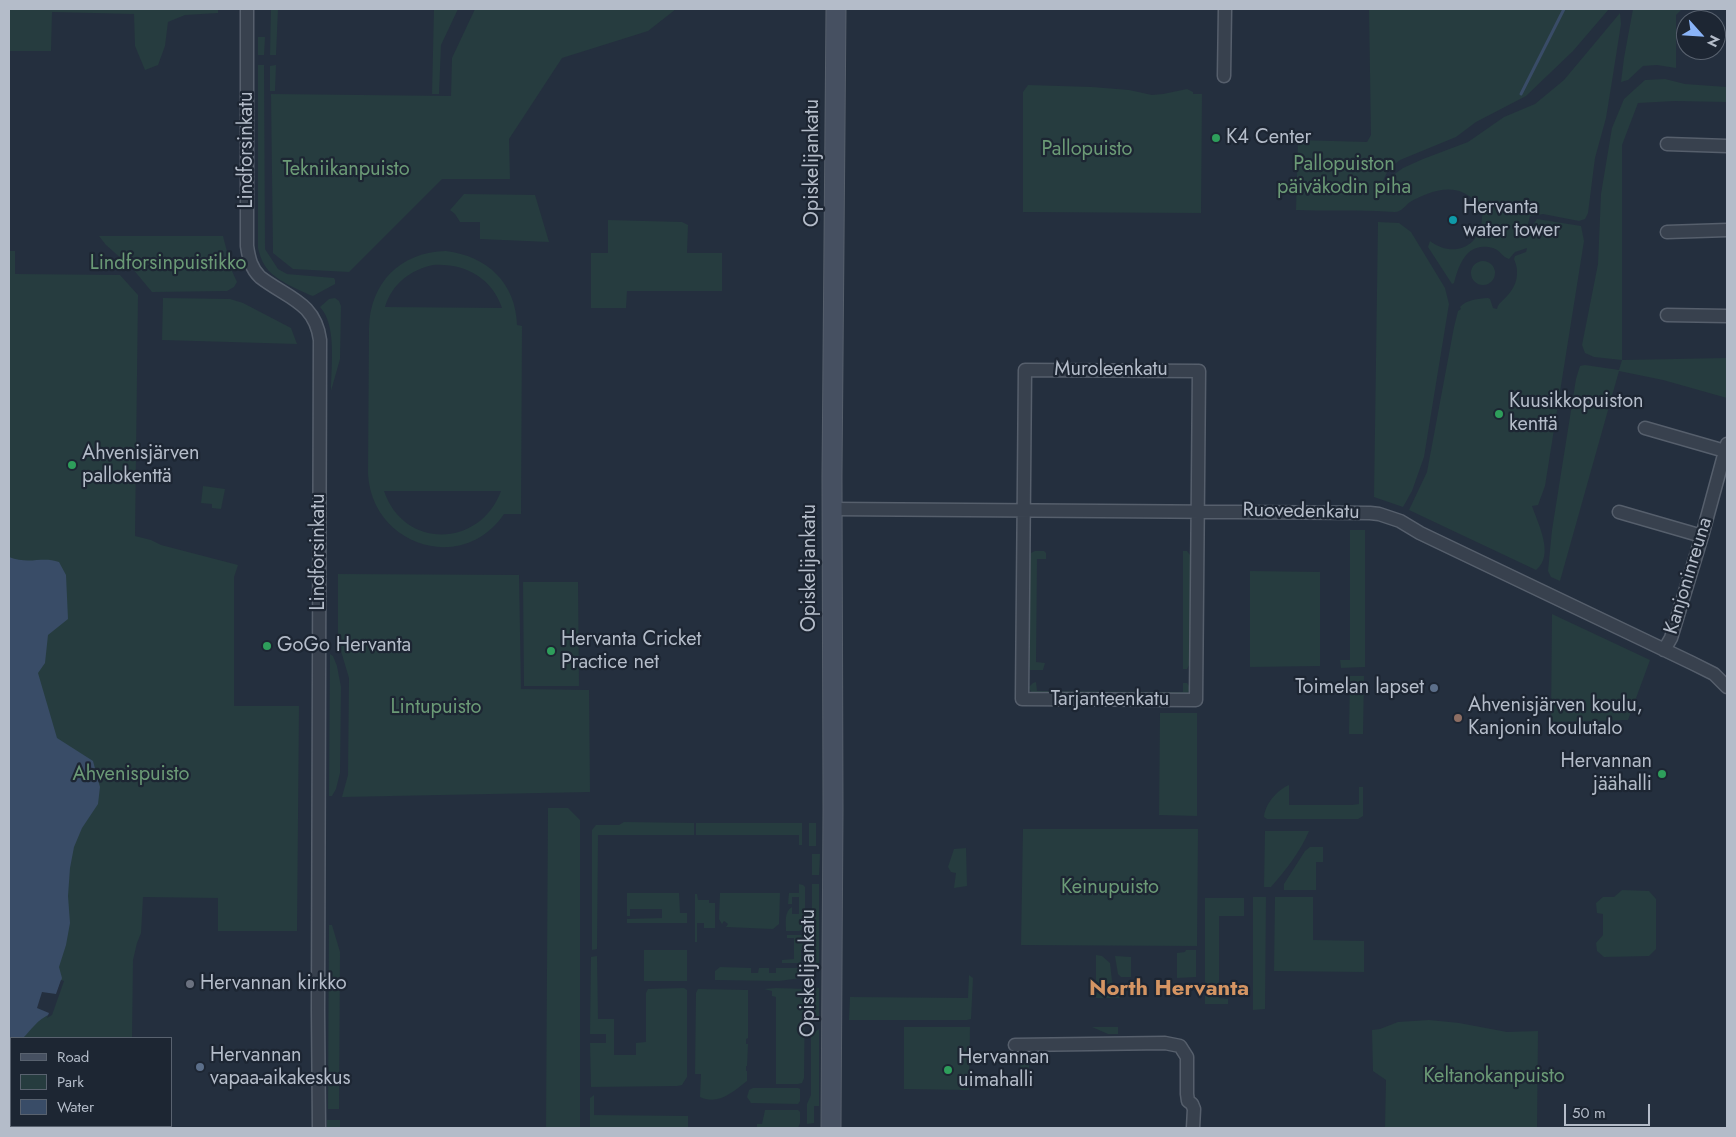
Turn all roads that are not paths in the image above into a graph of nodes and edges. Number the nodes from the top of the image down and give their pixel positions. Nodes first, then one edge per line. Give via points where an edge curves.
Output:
1 (247, 9) edge
2 (836, 9) edge
3 (1225, 9) edge
4 (1224, 76) dead end
5 (1667, 144) dead end
6 (1727, 146) edge
7 (1727, 230) edge
8 (1667, 232) dead end
9 (1667, 315) dead end
10 (1727, 316) edge
11 (1645, 428) dead end
12 (1726, 447) edge
13 (833, 510) junction
14 (1024, 511) junction
15 (1198, 512) junction
16 (1619, 512) dead end
17 (1702, 536) junction
18 (1664, 650) junction
19 (1727, 687) edge
20 (1015, 1045) dead end
21 (319, 1128) edge
22 (830, 1128) edge
23 (1193, 1128) edge

1 - 21 street, Lindforsinkatu via 249,259 260,277 308,310 314,318 320,340
2 - 13 main road, Opiskelijankatu
3 - 4 street
5 - 6 street
7 - 8 street
9 - 10 street
11 - 12 street
12 - 17 street, Kanjoninreuna
13 - 14 street, Ruovedenkatu
13 - 22 main road, Opiskelijankatu
14 - 15 street, Ruovedenkatu
14 - 15 street, Muroleenkatu via 1025,370 1198,371
14 - 15 street, Tarjanteenkatu via 1022,699 1186,700 1196,700
15 - 18 street, Ruovedenkatu via 1379,514 1400,521
16 - 17 street
17 - 18 street, Kanjoninreuna via 1671,638
18 - 19 street, Ruovedenkatu via 1714,674
20 - 23 street via 1165,1043 1180,1046 1187,1056 1187,1094 1194,1109

